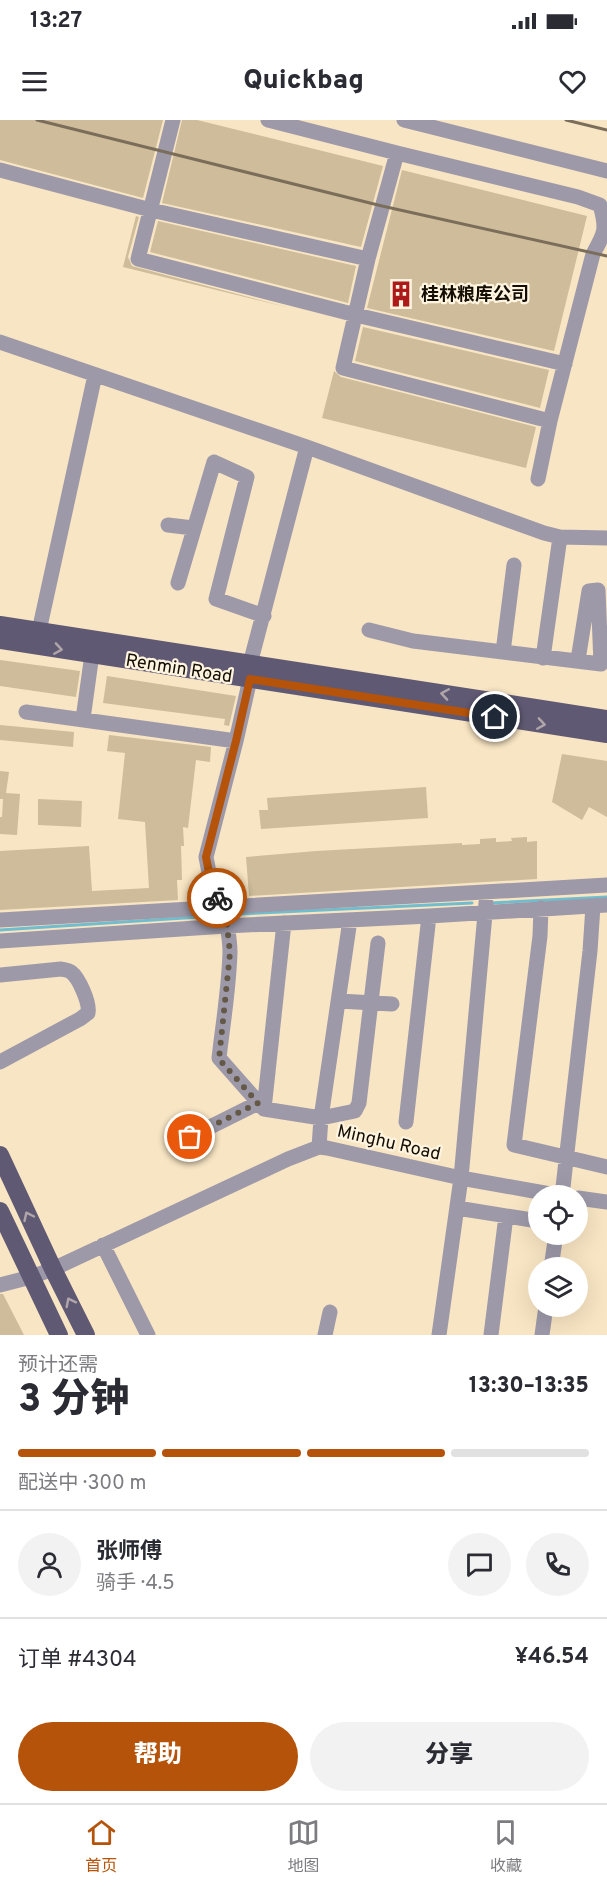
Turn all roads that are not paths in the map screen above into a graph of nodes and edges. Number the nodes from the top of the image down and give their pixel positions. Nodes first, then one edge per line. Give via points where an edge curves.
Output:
1 (173, 120) edge
2 (268, 120) edge
3 (404, 120) edge
4 (397, 153) junction
5 (0, 170) edge
6 (607, 171) edge
7 (151, 210) junction
8 (368, 260) junction
9 (356, 315) junction
10 (0, 342) edge
11 (565, 364) junction
12 (95, 375) junction
13 (550, 422) junction
14 (307, 447) junction
15 (538, 478) dead end
16 (168, 525) dead end
17 (193, 528) junction
18 (560, 537) junction
19 (607, 538) edge
20 (514, 565) dead end
21 (178, 583) dead end
22 (264, 616) junction
23 (0, 626) edge
24 (369, 630) dead end
25 (39, 631) junction
26 (0, 640) edge
27 (503, 652) junction
28 (92, 654) junction
29 (543, 658) junction
30 (578, 660) dead end
31 (250, 671) junction
32 (26, 712) dead end
33 (83, 719) junction
34 (607, 719) edge
35 (607, 734) edge
36 (236, 741) junction
37 (607, 885) edge
38 (487, 894) junction
39 (600, 905) edge
40 (225, 907) junction
41 (541, 909) junction
42 (485, 912) junction
43 (429, 916) junction
44 (0, 920) edge
45 (350, 920) junction
46 (284, 923) junction
47 (226, 926) junction
48 (0, 941) edge
49 (378, 943) dead end
50 (0, 975) edge
51 (339, 1001) junction
52 (371, 1003) junction
53 (392, 1004) dead end
54 (0, 1062) edge
55 (261, 1106) junction
56 (321, 1118) junction
57 (406, 1122) dead end
58 (190, 1137) dead end
59 (319, 1147) junction
60 (0, 1155) edge
61 (566, 1158) junction
62 (607, 1167) edge
63 (461, 1178) junction
64 (562, 1185) edge
65 (528, 1190) edge
66 (588, 1199) edge
67 (607, 1202) edge
68 (457, 1208) junction
69 (0, 1211) edge
70 (506, 1216) junction
71 (528, 1219) edge
72 (103, 1245) junction
73 (53, 1269) junction
74 (31, 1277) junction
75 (0, 1285) edge
76 (330, 1312) dead end
77 (544, 1317) edge
78 (59, 1335) edge
79 (86, 1335) edge
80 (148, 1335) edge
81 (325, 1335) edge
82 (439, 1335) edge
83 (491, 1335) edge
84 (542, 1335) edge

1 - 7 street
2 - 4 street
3 - 6 street
4 - 8 street
4 - 11 street via 600,205 607,219 605,234 593,254
5 - 7 street
7 - 8 street
7 - 9 street via 138,259
8 - 9 street
9 - 11 street
9 - 13 street via 343,368
10 - 12 street
11 - 13 street
12 - 14 street
12 - 25 street
13 - 15 street
14 - 18 street
14 - 22 street
16 - 17 street
17 - 21 street
17 - 22 street via 214,462 247,477 216,599
18 - 19 street
18 - 29 street
20 - 27 street
22 - 31 street
23 - 25 main road, Renmin Road
24 - 27 street via 413,641
25 - 31 main road, Renmin Road
26 -> 28 main road, Renmin Road
27 - 29 street
28 - 31 main road, Renmin Road
28 - 33 street
29 - 30 street
34 -> 31 main road, Renmin Road
31 -> 35 main road, Renmin Road
31 - 36 street
32 - 33 street
33 - 36 street
36 - 40 street via 206,857 213,893
37 - 38 street
38 - 40 street
38 - 42 street
39 - 41 street
39 - 61 street via 590,951
40 - 44 street
40 - 47 street
41 - 42 street
41 - 61 street via 513,1144
42 - 43 street
42 - 63 street
43 - 45 street
43 - 57 street
45 - 46 street
45 - 51 street
46 - 47 street
46 - 55 street
47 - 48 street
47 - 55 street via 230,953 219,1059
49 - 52 street
50 - 54 street via 68,970 87,998 89,1008 80,1019
51 - 52 street
51 - 56 street
52 - 53 street
52 - 56 street via 357,1108
55 - 56 street
55 - 58 street
56 - 59 street
59 - 63 street, Minghu Road
59 - 72 street, Minghu Road
73 -> 60 main road
61 - 62 street
61 - 64 street
63 - 65 street, Minghu Road
63 - 68 street
66 - 67 street
68 - 70 street
68 - 82 street
69 - 74 main road
70 - 71 street
70 - 83 street
72 - 73 street, Minghu Road
72 - 80 street
73 - 74 street, Minghu Road
79 -> 73 main road
74 - 75 street, Minghu Road
74 - 78 main road
76 - 81 street
77 - 84 street

